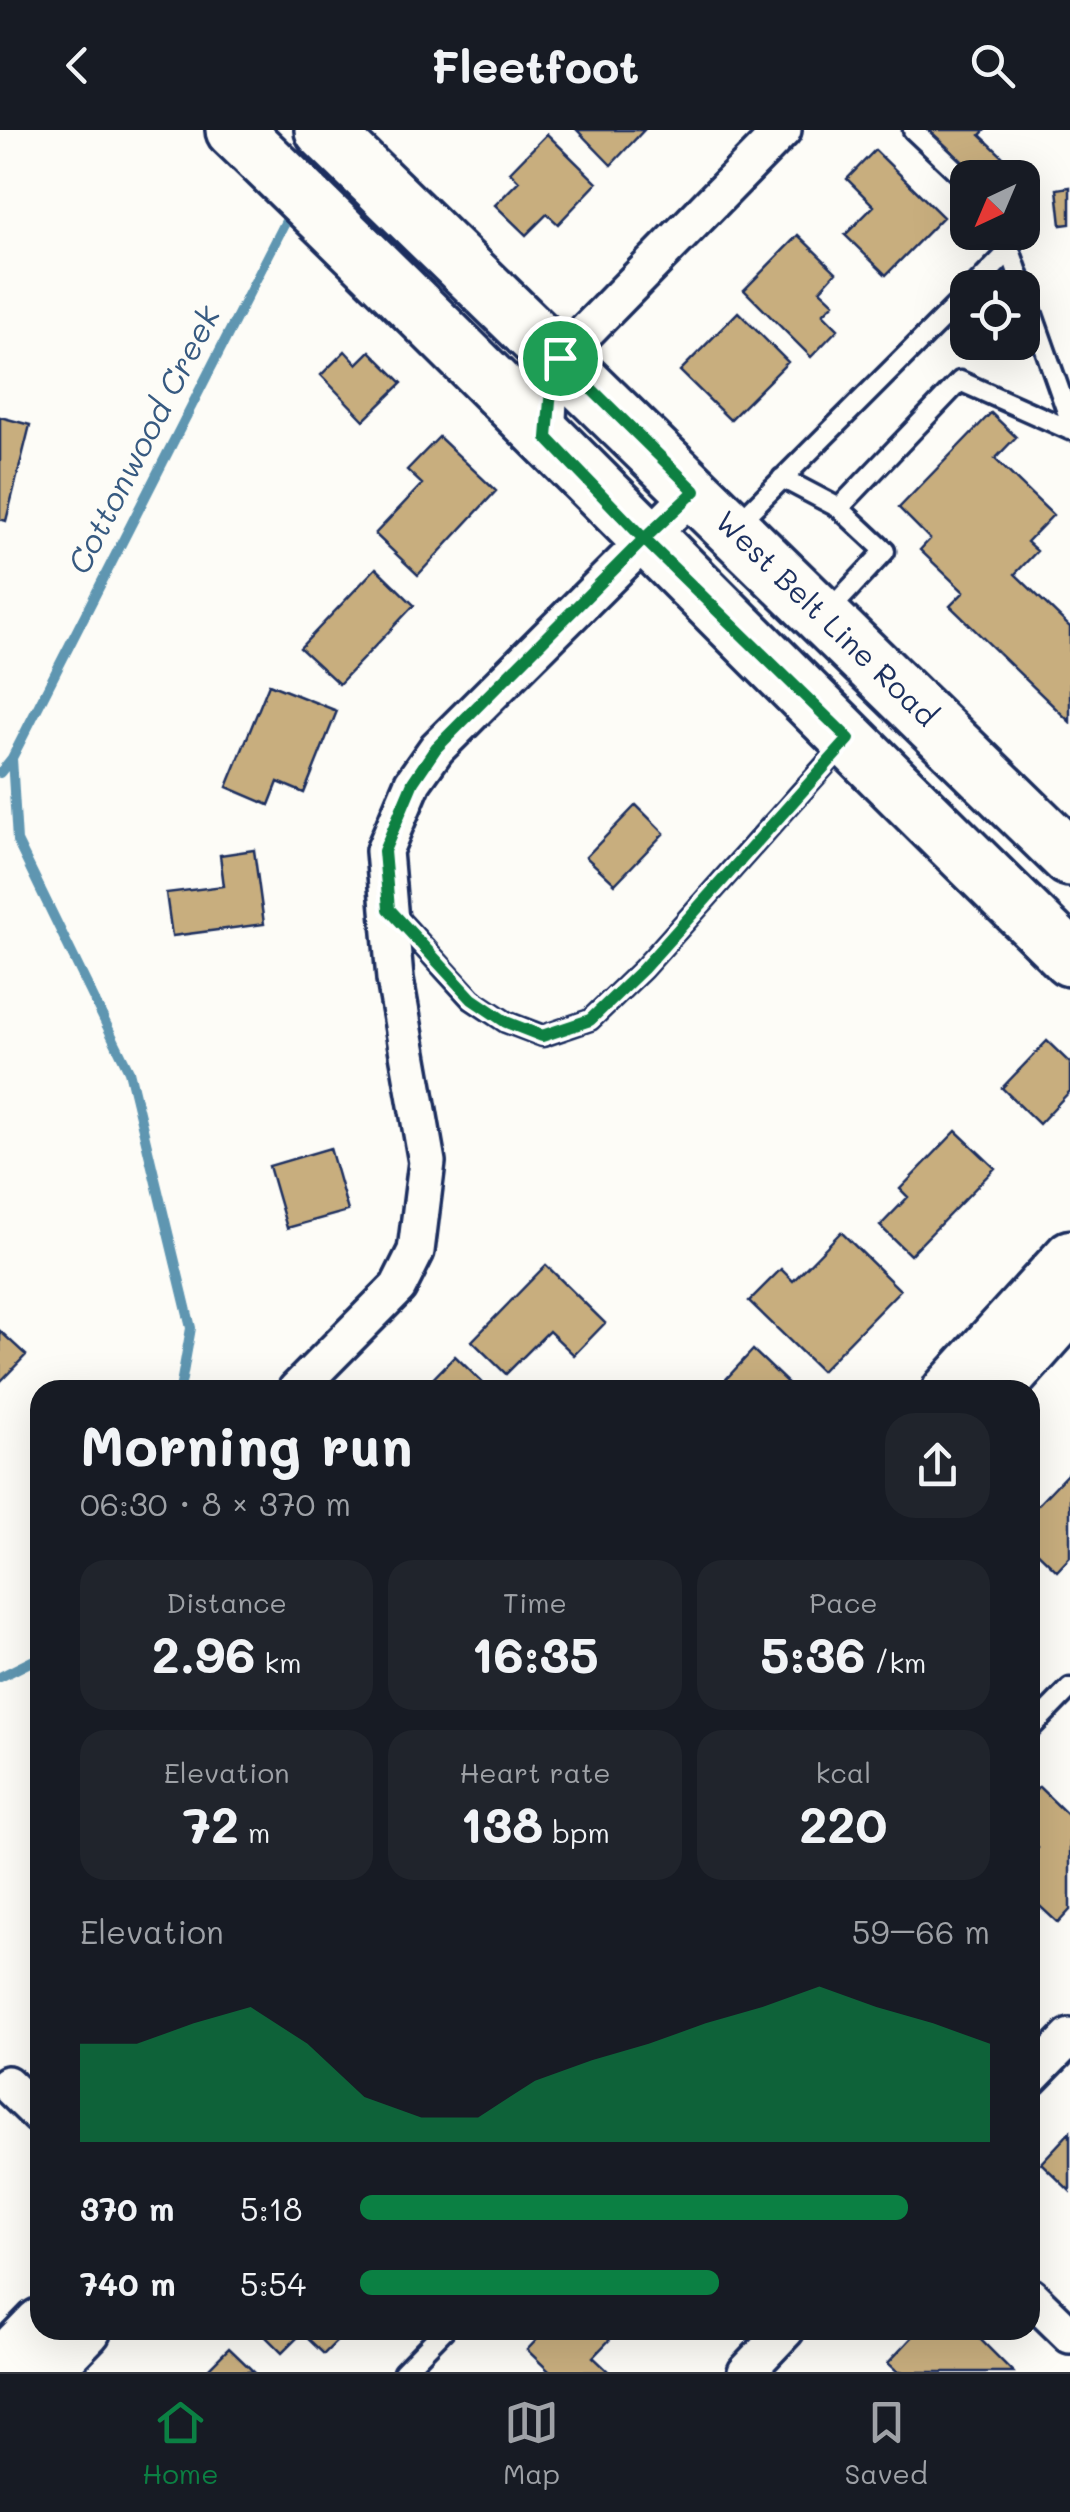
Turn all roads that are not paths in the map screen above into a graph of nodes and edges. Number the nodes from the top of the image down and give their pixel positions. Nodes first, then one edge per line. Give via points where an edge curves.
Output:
1 (323, 130) edge
2 (782, 130) edge
3 (913, 130) edge
4 (238, 134) edge
5 (950, 165) edge
6 (1002, 250) edge
7 (1012, 250) edge
8 (986, 270) edge
9 (950, 310) edge
10 (560, 358) junction
11 (1070, 420) edge
12 (1070, 430) edge
13 (547, 438) junction
14 (782, 478) junction
15 (695, 491) junction
16 (840, 508) junction
17 (733, 528) junction
18 (644, 539) junction
19 (823, 617) junction
20 (849, 739) junction
21 (1070, 858) edge
22 (389, 909) junction
23 (1070, 958) edge
24 (1070, 1254) edge
25 (1070, 1310) edge
26 (306, 1380) edge
27 (956, 1380) edge
28 (1007, 1380) edge
29 (1070, 1688) edge
30 (1040, 1720) edge
31 (1070, 2036) edge
32 (1040, 2068) edge
33 (7, 2084) dead end
34 (30, 2106) edge
35 (1040, 2306) edge
36 (30, 2333) edge
37 (1070, 2335) edge
38 (76, 2340) edge
39 (434, 2340) edge
40 (776, 2340) edge
41 (0, 2364) edge
42 (45, 2372) edge
43 (403, 2372) edge
44 (746, 2372) edge

1 - 10 main road, West Belt Line Road
2 - 10 street
3 - 5 lane
4 - 13 main road
6 - 8 lane
7 - 11 lane
9 - 14 lane
10 - 13 street
10 - 15 main road, West Belt Line Road
12 - 16 lane via 960,380
13 - 18 main road
14 - 16 lane
14 - 17 lane
15 - 17 main road, West Belt Line Road
15 - 18 street
16 - 19 lane via 886,551
17 - 19 main road, West Belt Line Road
18 - 20 main road
18 - 22 street via 436,748 413,782 384,851
19 - 21 main road, West Belt Line Road
20 - 22 lane via 590,1020 542,1036 506,1022 472,999
20 - 23 main road
22 - 26 street via 427,1162 416,1251 398,1288
24 - 27 street
25 - 28 street
29 - 30 lane
31 - 32 street
33 - 34 street
35 - 37 street
36 - 41 street
38 - 42 street
39 - 43 lane
40 - 44 street

